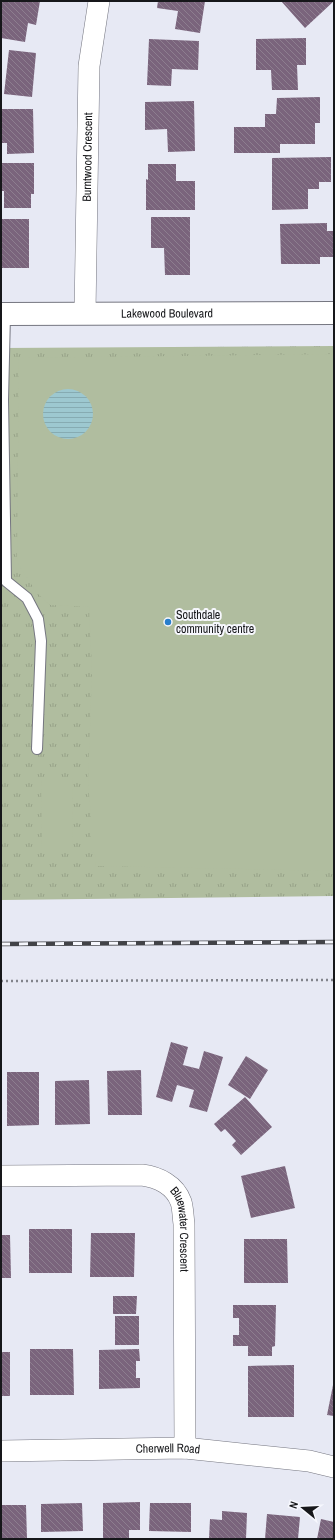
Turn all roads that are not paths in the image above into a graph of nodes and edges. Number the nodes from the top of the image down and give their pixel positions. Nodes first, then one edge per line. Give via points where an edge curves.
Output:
1 (99, 1) edge
2 (334, 312) edge
3 (85, 313) junction
4 (3, 314) edge
5 (37, 749) dead end
6 (1, 1176) edge
7 (185, 1448) junction
8 (1, 1451) edge
9 (334, 1467) edge

1 - 3 street, Burntwood Crescent via 89,66
2 - 3 street, Lakewood Boulevard
3 - 4 street, Lakewood Boulevard
4 - 5 lane via 6,581 27,598 38,619 41,641
6 - 7 street, Bluewater Crescent via 142,1175 155,1177 172,1188 181,1202 184,1224
7 - 8 street, Cherwell Road
7 - 9 street, Cherwell Road via 309,1461

